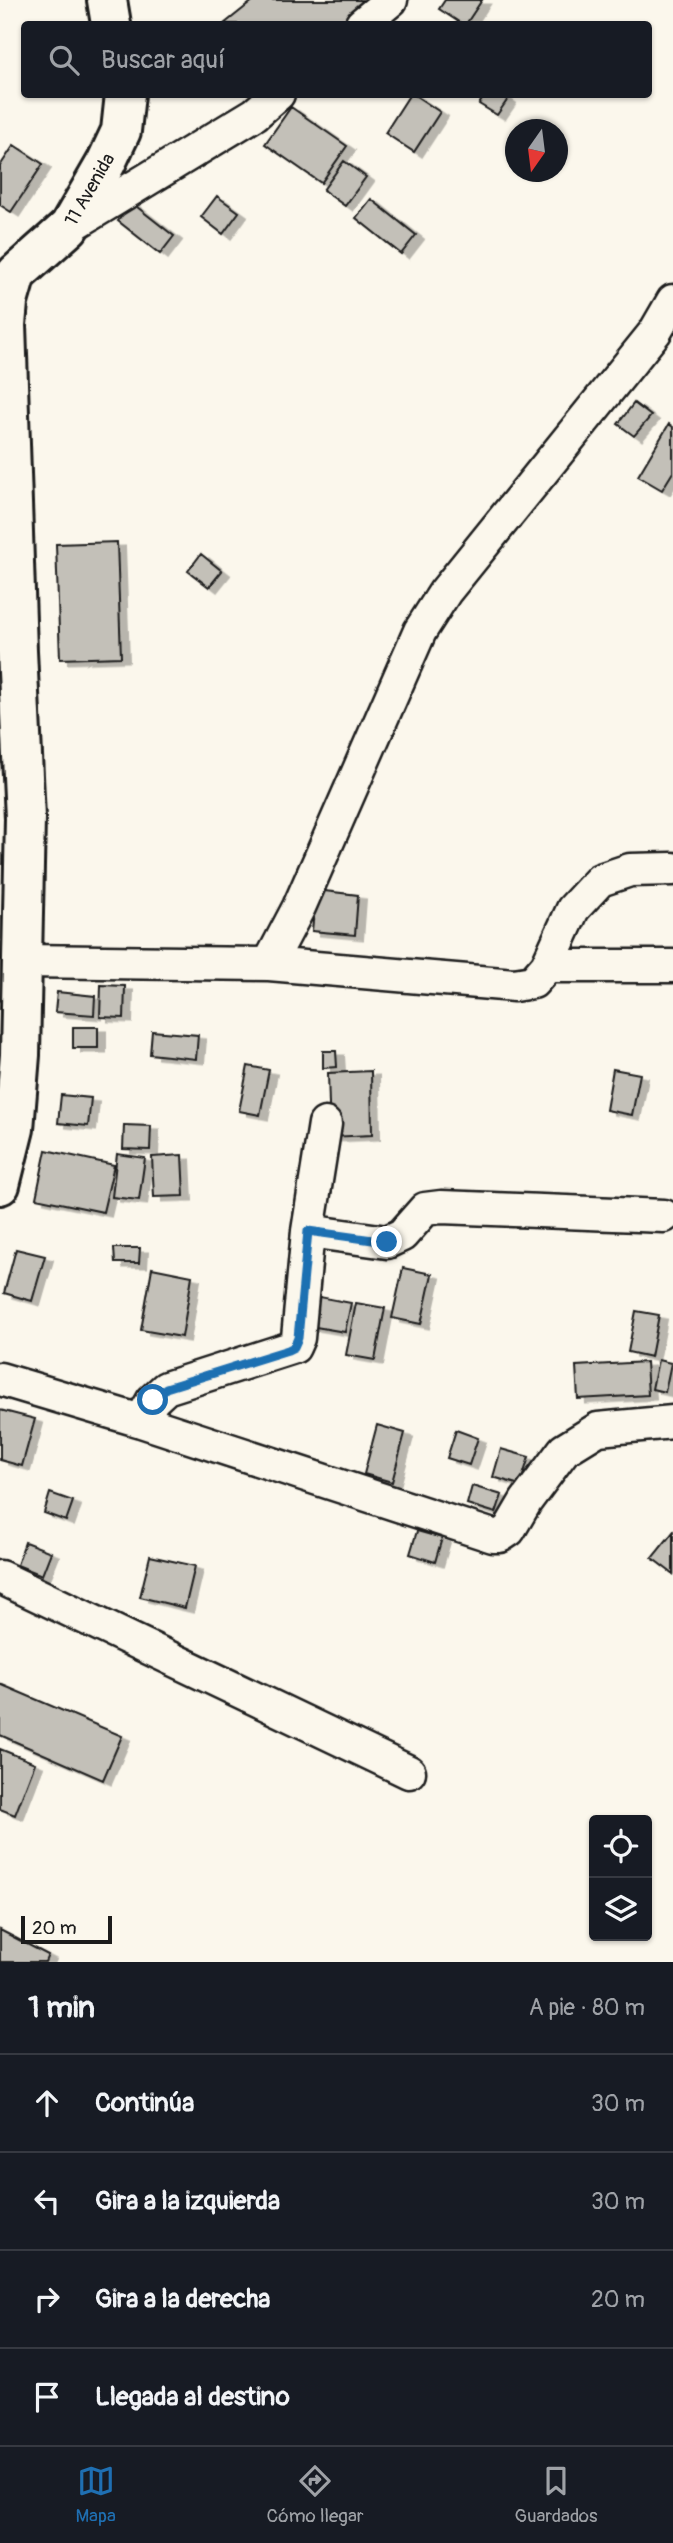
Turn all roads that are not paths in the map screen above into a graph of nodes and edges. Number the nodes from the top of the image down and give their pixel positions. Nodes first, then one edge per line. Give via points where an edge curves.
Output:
1 (107, 0) edge
2 (391, 0) edge
3 (110, 21) edge
4 (366, 21) edge
5 (125, 98) edge
6 (273, 98) edge
7 (69, 227) junction
8 (8, 268) edge
9 (673, 302) edge
10 (8, 650) edge
11 (673, 869) edge
12 (22, 961) junction
13 (269, 964) junction
14 (547, 966) junction
15 (673, 966) edge
16 (10, 1027) edge
17 (325, 1124) dead end
18 (0, 1185) edge
19 (664, 1216) dead end
20 (308, 1231) junction
21 (0, 1379) edge
22 (141, 1421) junction
23 (673, 1422) edge
24 (0, 1577) edge
25 (409, 1772) dead end

1 - 3 street
2 - 4 street
5 - 7 street, 11 Avenida via 121,131
6 - 7 street
7 - 8 street, 11 Avenida
8 - 10 street, 11 Avenida
9 - 13 street via 655,332 445,592 420,631 299,907
10 - 12 street, 11 Avenida via 25,818
11 - 14 street via 631,870 600,880 573,909
12 - 13 street
12 - 16 street, 11 Avenida
13 - 14 street via 514,985 533,982
14 - 15 street
16 - 18 street, 11 Avenida via 14,1129
17 - 20 street
19 - 20 street via 441,1207 425,1209 402,1235 387,1242
20 - 22 street via 294,1347 166,1388
21 - 22 street
22 - 23 street via 492,1536 509,1530 564,1450 597,1429
24 - 25 street

